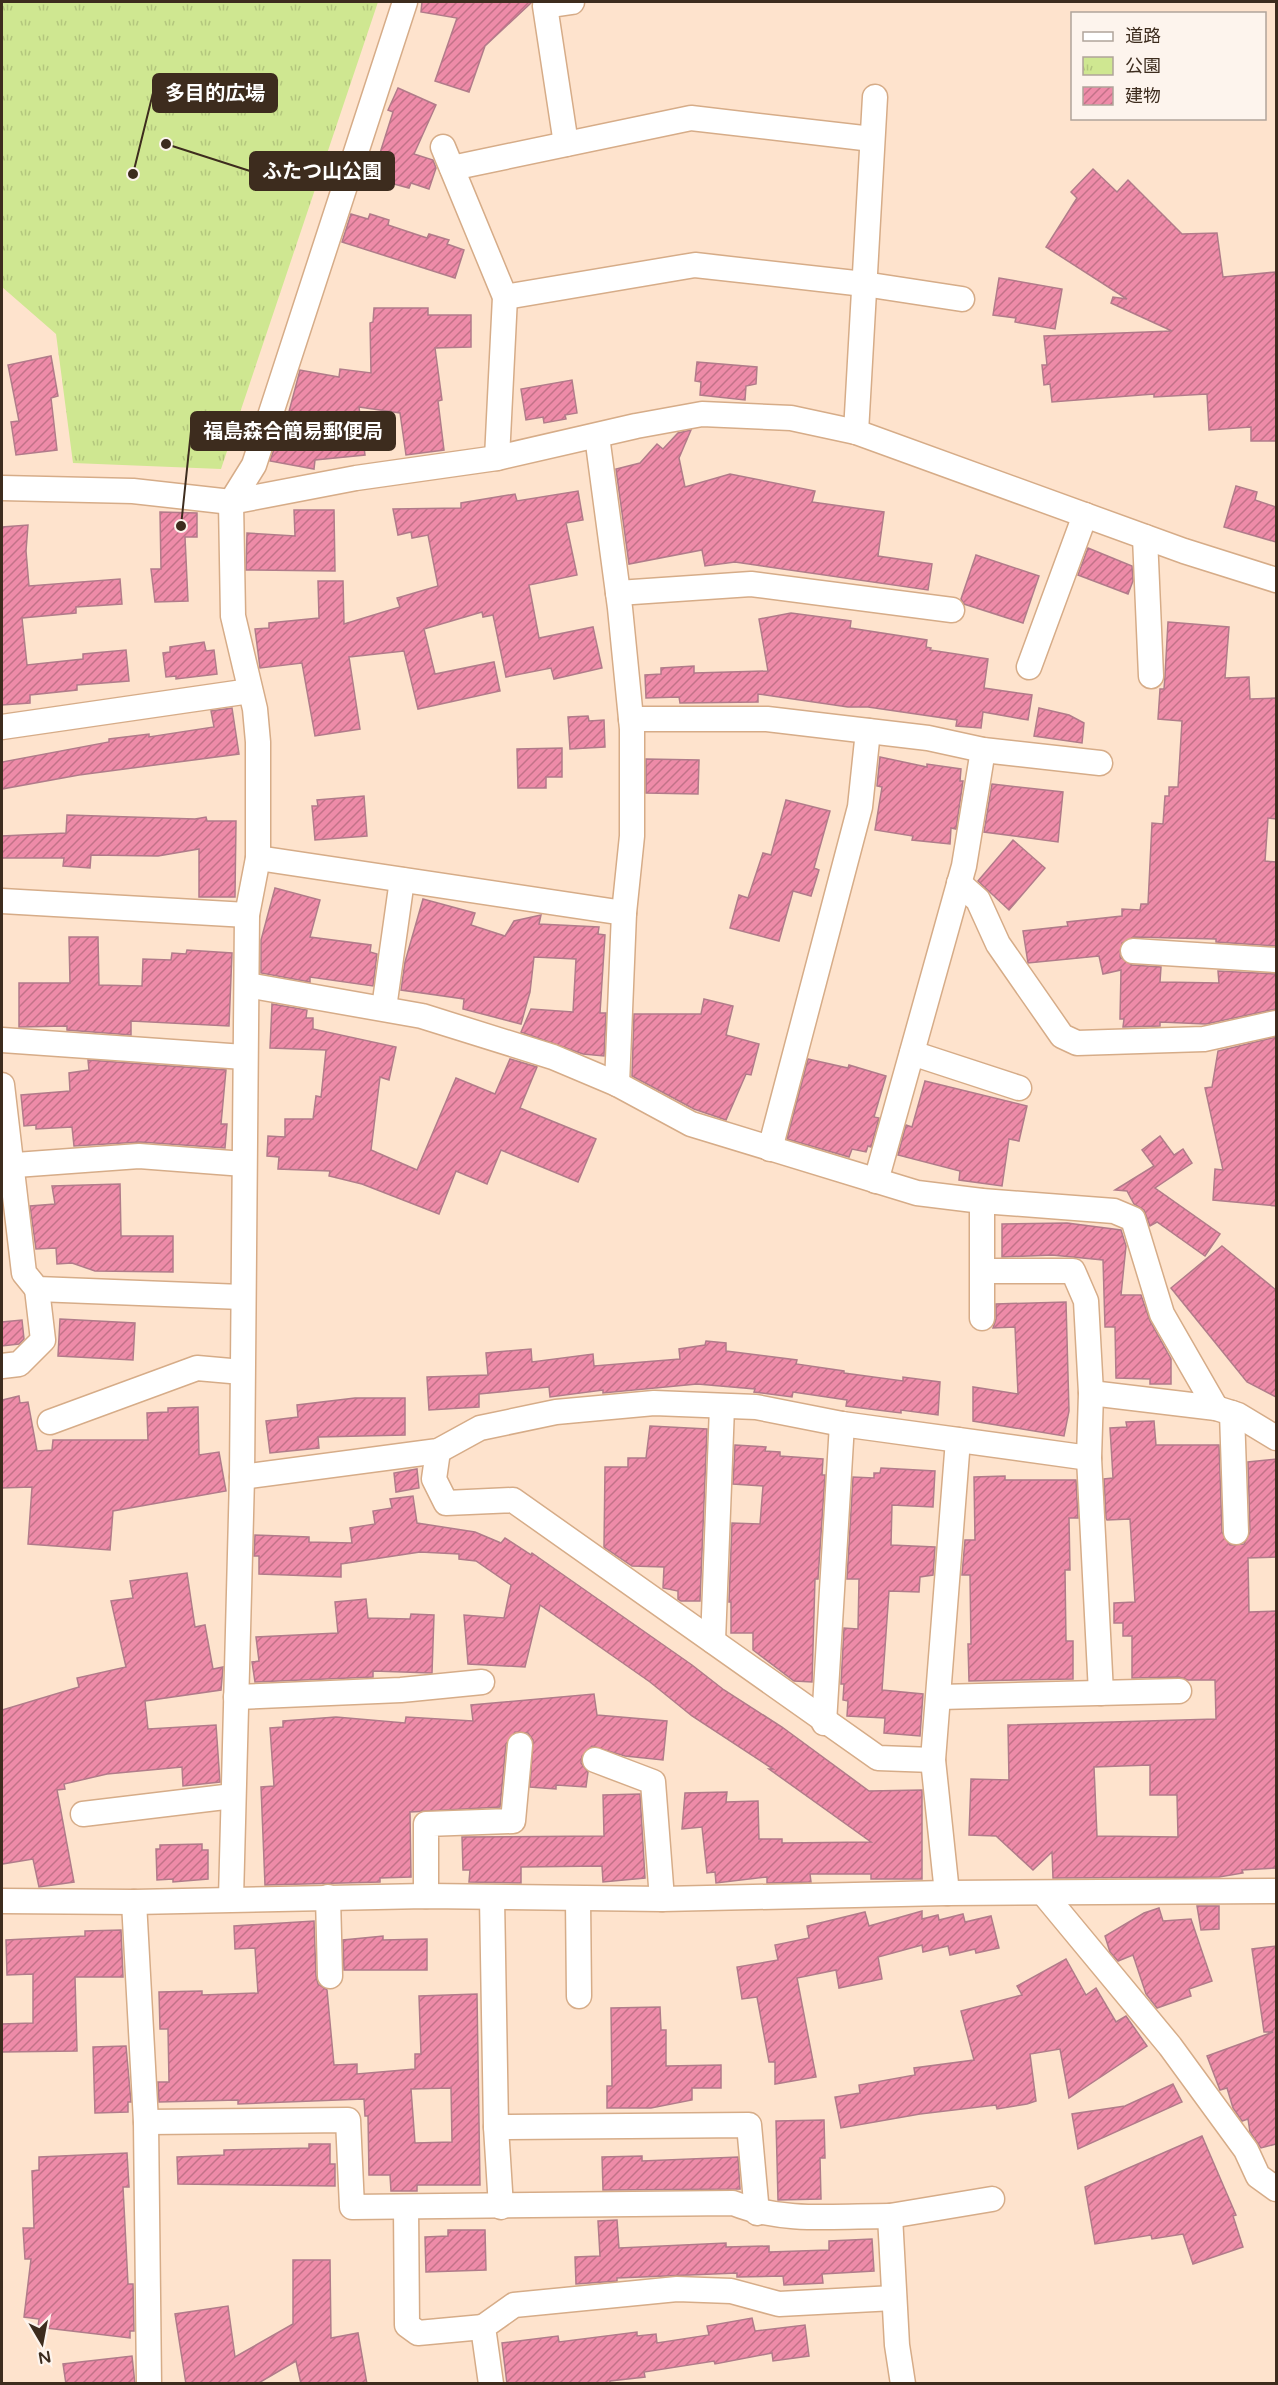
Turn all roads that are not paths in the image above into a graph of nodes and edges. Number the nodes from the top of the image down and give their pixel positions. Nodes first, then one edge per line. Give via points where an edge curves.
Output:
1 (405, 2) edge
2 (572, 2) edge
3 (875, 97) dead end
4 (872, 140) junction
5 (566, 144) junction
6 (864, 284) junction
7 (505, 297) junction
8 (962, 299) dead end
9 (856, 432) junction
10 (597, 436) junction
11 (497, 459) junction
12 (2, 488) edge
13 (231, 502) junction
14 (1085, 515) junction
15 (1145, 537) junction
16 (1276, 580) edge
17 (618, 592) junction
18 (952, 610) dead end
19 (1029, 667) dead end
20 (1151, 676) dead end
21 (250, 691) junction
22 (631, 719) junction
23 (2, 727) edge
24 (868, 731) junction
25 (983, 750) junction
26 (1100, 763) dead end
27 (258, 858) junction
28 (402, 880) junction
29 (959, 883) junction
30 (2, 901) edge
31 (624, 913) junction
32 (247, 915) junction
33 (1133, 951) dead end
34 (1276, 960) edge
35 (248, 985) junction
36 (384, 1008) junction
37 (1276, 1023) edge
38 (2, 1040) edge
39 (912, 1053) junction
40 (244, 1057) junction
41 (617, 1084) junction
42 (2, 1085) edge
43 (1018, 1088) dead end
44 (770, 1149) junction
45 (244, 1164) junction
46 (6, 1166) edge
47 (876, 1181) junction
48 (982, 1201) junction
49 (983, 1271) junction
50 (38, 1289) junction
51 (242, 1297) junction
52 (982, 1318) dead end
53 (2, 1366) edge
54 (242, 1372) junction
55 (1091, 1393) junction
56 (722, 1407) junction
57 (1224, 1411) junction
58 (50, 1422) dead end
59 (842, 1424) junction
60 (1276, 1438) edge
61 (958, 1440) junction
62 (438, 1451) junction
63 (1089, 1458) junction
64 (242, 1478) junction
65 (1236, 1532) dead end
66 (712, 1641) junction
67 (482, 1683) dead end
68 (1179, 1691) dead end
69 (1101, 1693) junction
70 (236, 1697) junction
71 (940, 1697) junction
72 (825, 1723) junction
73 (520, 1745) dead end
74 (596, 1760) dead end
75 (933, 1760) junction
76 (233, 1796) junction
77 (83, 1814) dead end
78 (1276, 1891) edge
79 (947, 1893) junction
80 (1044, 1894) junction
81 (426, 1896) junction
82 (328, 1897) junction
83 (492, 1898) junction
84 (231, 1899) junction
85 (662, 1899) junction
86 (578, 1900) junction
87 (2, 1901) edge
88 (134, 1902) junction
89 (330, 1976) dead end
90 (579, 1996) dead end
91 (146, 2121) junction
92 (496, 2127) junction
93 (1276, 2189) edge
94 (992, 2199) dead end
95 (406, 2207) junction
96 (501, 2207) junction
97 (757, 2213) junction
98 (890, 2216) junction
99 (894, 2298) junction
100 (483, 2327) junction
101 (149, 2384) edge
102 (492, 2384) edge
103 (903, 2384) edge

1 - 13 street via 254,465
2 - 5 street via 545,6
3 - 4 street
4 - 5 street via 691,118
4 - 6 street
5 - 7 street via 448,157
6 - 7 street via 695,265
6 - 8 street
6 - 9 street
7 - 11 street
9 - 10 street via 791,418 702,414
9 - 14 street
10 - 11 street
10 - 17 street
11 - 13 street via 356,478
12 - 13 street via 133,491
13 - 21 street via 233,616
14 - 15 street
14 - 19 street
15 - 16 street
15 - 20 street
17 - 18 street via 750,584
17 - 22 street
21 - 23 street
21 - 27 street via 258,742
22 - 24 street via 768,719
22 - 31 street via 632,837
24 - 25 street
24 - 44 street via 860,807
25 - 26 street
25 - 29 street
27 - 28 street
27 - 32 street
28 - 31 street
28 - 36 street
29 - 37 street via 978,900 998,944 1062,1036 1077,1043 1204,1039
29 - 39 street
30 - 32 street
31 - 41 street
32 - 35 street
33 - 34 street
35 - 36 street
35 - 40 street
36 - 41 street via 553,1057
38 - 40 street
39 - 43 street
39 - 47 street
40 - 45 street
41 - 44 street via 691,1124
42 - 46 street
44 - 47 street
45 - 46 street via 139,1156
45 - 51 street
46 - 50 street via 24,1273
47 - 48 street via 917,1193
48 - 49 street
48 - 57 street via 1114,1210 1133,1219 1162,1314
49 - 52 street
49 - 55 street via 1073,1271 1086,1300
50 - 51 street
50 - 53 street via 44,1340 19,1364
51 - 54 street
54 - 58 street via 197,1368
54 - 64 street
55 - 57 street
55 - 63 street
56 - 59 street via 756,1407
56 - 62 street via 654,1403 556,1412 480,1428
56 - 66 street
57 - 60 street
57 - 65 street
59 - 61 street
59 - 72 street
61 - 63 street
61 - 71 street
62 - 64 street
62 - 66 street via 435,1479 446,1503 513,1500
63 - 69 street
64 - 70 street
66 - 72 street
67 - 70 street
68 - 69 street
69 - 71 street
70 - 76 street
71 - 75 street
72 - 75 street via 878,1758
73 - 81 street via 513,1821 426,1824
74 - 85 street via 653,1782
75 - 79 street
76 - 77 street
76 - 84 street
78 - 80 street
79 - 80 street
79 - 85 street
80 - 93 street via 1170,2046 1246,2150 1258,2176
81 - 82 street
81 - 83 street
82 - 84 street
82 - 89 street
83 - 86 street
83 - 92 street
84 - 88 street
85 - 86 street
86 - 90 street
87 - 88 street
88 - 91 street
91 - 95 street via 348,2120 352,2207
91 - 101 street
92 - 96 street
92 - 97 street via 749,2125
94 - 98 street
95 - 96 street
95 - 100 street via 406,2325 418,2333
96 - 97 street via 734,2203
97 - 98 street
98 - 99 street
99 - 100 street via 779,2304 731,2291 677,2289 514,2306
99 - 103 street
100 - 102 street

